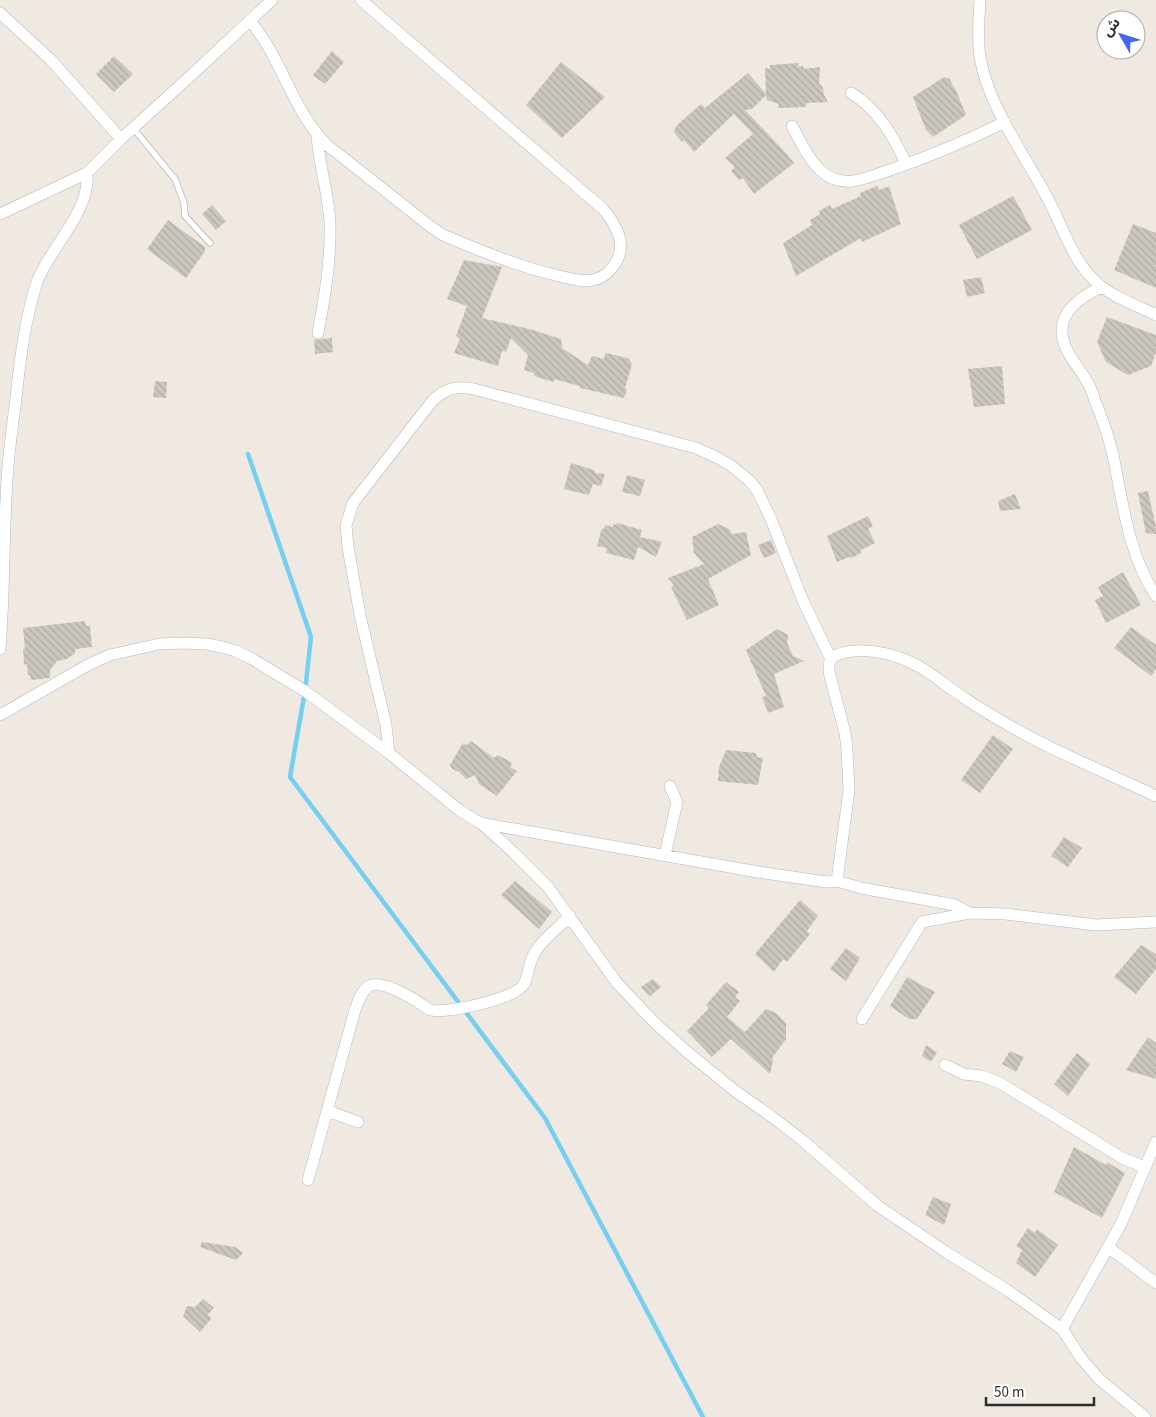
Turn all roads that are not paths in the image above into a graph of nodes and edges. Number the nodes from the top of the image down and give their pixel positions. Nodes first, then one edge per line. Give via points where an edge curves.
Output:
1 (272, 0) edge
2 (361, 0) edge
3 (980, 0) edge
4 (0, 13) edge
5 (250, 21) junction
6 (852, 93) dead end
7 (1005, 122) junction
8 (792, 126) dead end
9 (133, 128) junction
10 (317, 135) junction
11 (121, 138) junction
12 (906, 164) junction
13 (87, 173) junction
14 (0, 214) edge
15 (210, 242) dead end
16 (1102, 287) junction
17 (1156, 315) edge
18 (318, 333) dead end
19 (1156, 596) edge
20 (0, 649) edge
21 (831, 659) junction
22 (0, 715) edge
23 (389, 753) junction
24 (670, 786) dead end
25 (1156, 796) edge
26 (480, 823) junction
27 (665, 855) junction
28 (837, 881) junction
29 (970, 913) junction
30 (570, 916) junction
31 (1156, 922) edge
32 (862, 1019) dead end
33 (945, 1065) dead end
34 (327, 1111) junction
35 (358, 1122) dead end
36 (1156, 1142) edge
37 (1145, 1167) junction
38 (308, 1180) dead end
39 (1108, 1247) junction
40 (1156, 1283) edge
41 (1062, 1329) junction
42 (1145, 1417) edge

1 - 5 street
2 - 10 street via 603,209 616,228 621,244 620,255 605,275 575,280 532,270 488,254 431,227
3 - 7 street via 980,56
4 - 11 street via 51,60
5 - 9 street
5 - 10 street via 262,35
6 - 12 street via 864,100 892,135
7 - 12 street via 969,140
7 - 16 street via 1081,264
8 - 12 street via 813,161 824,173 840,181 858,180
9 - 11 street
9 - 15 lane via 175,179 185,216
10 - 18 street via 330,222 326,288
11 - 13 street
13 - 14 street
13 - 20 street via 88,182 74,220 37,282 24,341 8,467
16 - 17 street
16 - 19 street via 1090,292 1070,309 1063,322 1063,341 1087,382 1100,415 1112,453 1132,545 1144,577
21 - 23 street via 803,601 762,500 750,481 730,465 696,448 474,389 455,388 433,400 353,503 348,518 347,534 360,615 386,724
21 - 25 street via 844,652 870,652 910,662 1006,724
21 - 28 street via 829,672 840,708 847,749 849,790
22 - 23 street via 110,655 159,644 207,644 236,651 268,668
23 - 26 street
24 - 27 street via 677,802
26 - 27 street
26 - 30 street via 548,888
27 - 28 street via 802,879
28 - 29 street via 955,904
29 - 31 street via 1096,925
29 - 32 street via 922,922
30 - 34 street via 535,951 524,984 503,998 436,1012 397,990 368,986 355,1010
30 - 41 street via 617,983 686,1051 802,1140 878,1206
33 - 37 street via 964,1074 1000,1083 1124,1159
34 - 35 street
34 - 38 street
36 - 37 street
37 - 39 street
39 - 40 street
39 - 41 street
41 - 42 street via 1099,1379

